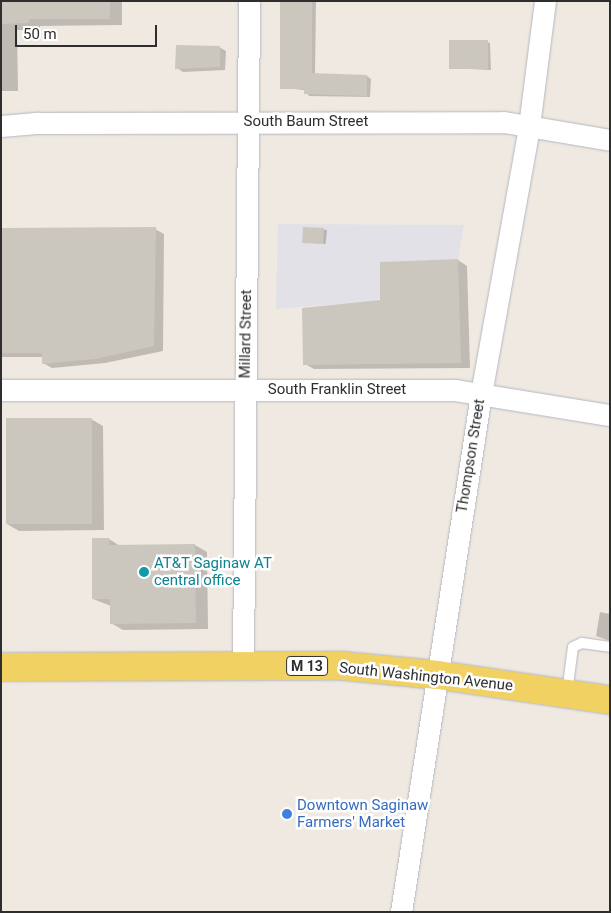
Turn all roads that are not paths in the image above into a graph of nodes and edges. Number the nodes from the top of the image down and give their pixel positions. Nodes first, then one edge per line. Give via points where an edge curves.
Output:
1 (249, 1) edge
2 (545, 1) edge
3 (247, 122) junction
4 (1, 126) edge
5 (529, 126) junction
6 (610, 140) edge
7 (1, 390) edge
8 (246, 390) junction
9 (481, 394) junction
10 (610, 415) edge
11 (610, 647) edge
12 (243, 666) junction
13 (1, 667) edge
14 (438, 675) junction
15 (567, 694) junction
16 (610, 700) edge
17 (400, 912) edge

1 - 3 street, Millard Street
2 - 5 street, Thompson Street
3 - 4 street, South Baum Street
3 - 5 street, South Baum Street via 504,122
3 - 8 street, Millard Street
5 - 6 street, South Baum Street
5 - 9 street, Thompson Street
7 - 8 street, South Franklin Street
8 - 9 street, South Franklin Street via 455,390
8 - 12 street, Millard Street
9 - 10 street, South Franklin Street
9 - 14 street, Thompson Street
11 - 15 lane via 582,643 573,647
12 - 13 main road, South Washington Avenue / M 13
12 - 14 main road, South Washington Avenue / M 13 via 344,666
14 - 15 main road, South Washington Avenue / M 13
14 - 17 street, Thompson Street
15 - 16 main road, South Washington Avenue / M 13

